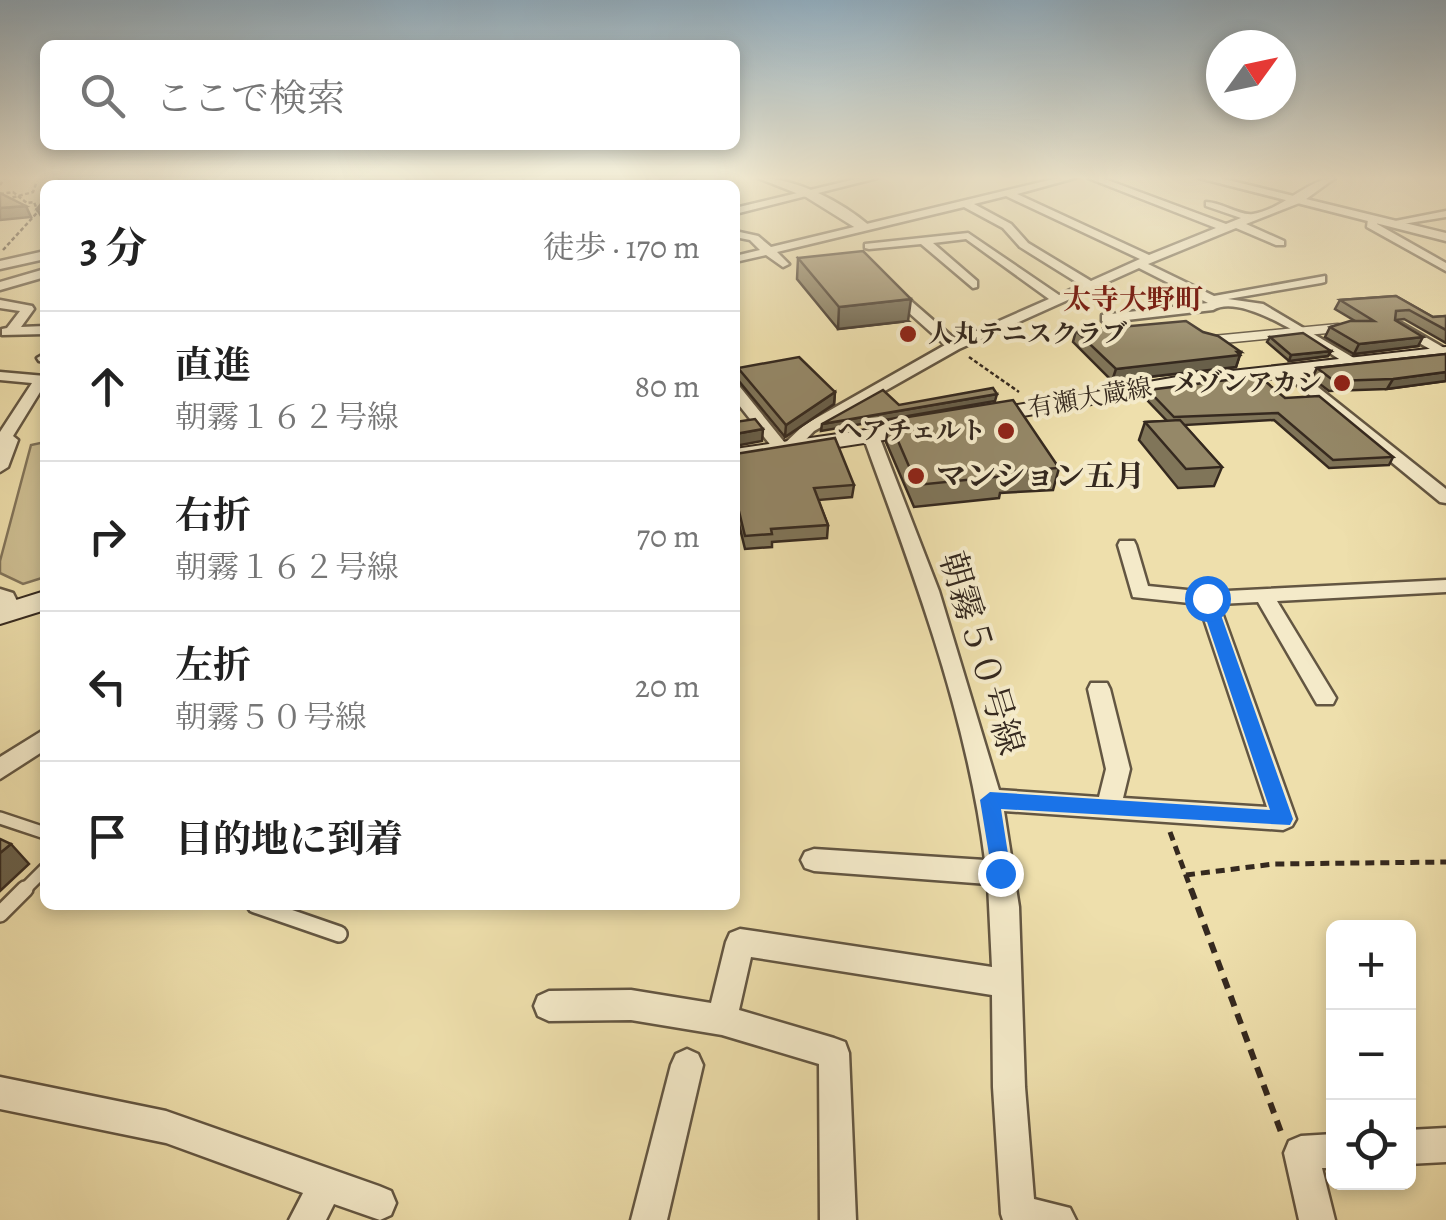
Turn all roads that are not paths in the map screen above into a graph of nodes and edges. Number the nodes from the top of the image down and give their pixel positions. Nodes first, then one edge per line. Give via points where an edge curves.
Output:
1 (740, 235) edge
2 (829, 235) edge
3 (874, 235) edge
4 (949, 235) edge
5 (1015, 235) edge
6 (1091, 235) edge
7 (1210, 235) edge
8 (1255, 235) edge
9 (1390, 235) edge
10 (954, 238) junction
11 (924, 240) junction
12 (1280, 244) dead end
13 (869, 246) junction
14 (769, 250) junction
15 (40, 255) edge
16 (1, 258) edge
17 (740, 258) edge
18 (865, 260) edge
19 (1146, 262) junction
20 (783, 264) dead end
21 (1446, 264) edge
22 (40, 274) edge
23 (874, 275) edge
24 (1321, 279) dead end
25 (973, 284) dead end
26 (0, 286) edge
27 (1094, 287) junction
28 (40, 290) edge
29 (1060, 301) junction
30 (1214, 301) junction
31 (0, 302) edge
32 (1399, 326) edge
33 (1338, 328) edge
34 (40, 330) edge
35 (1300, 331) junction
36 (6, 332) edge
37 (1124, 334) edge
38 (1213, 340) edge
39 (954, 346) junction
40 (1445, 353) edge
41 (1357, 364) junction
42 (1289, 372) junction
43 (0, 376) edge
44 (40, 380) edge
45 (40, 382) edge
46 (740, 396) edge
47 (40, 412) edge
48 (16, 419) junction
49 (871, 436) junction
50 (1, 440) edge
51 (786, 449) junction
52 (740, 455) edge
53 (0, 467) edge
54 (1446, 498) edge
55 (1128, 545) dead end
56 (1446, 586) edge
57 (1264, 595) junction
58 (1207, 598) junction
59 (40, 601) edge
60 (4, 607) edge
61 (1099, 688) dead end
62 (1326, 698) dead end
63 (40, 741) edge
64 (0, 768) edge
65 (990, 800) junction
66 (1109, 806) junction
67 (0, 818) edge
68 (40, 831) edge
69 (814, 860) dead end
70 (1000, 873) junction
71 (40, 874) edge
72 (270, 910) edge
73 (0, 914) edge
74 (339, 934) dead end
75 (1006, 983) junction
76 (548, 1006) dead end
77 (722, 1020) junction
78 (687, 1065) dead end
79 (0, 1093) edge
80 (1446, 1145) edge
81 (1416, 1147) edge
82 (1317, 1152) edge
83 (326, 1184) junction
84 (379, 1204) dead end
85 (1009, 1217) edge
86 (307, 1220) edge
87 (649, 1220) edge
88 (838, 1220) edge
89 (1058, 1220) edge
90 (1317, 1220) edge

1 - 14 street
2 - 14 street
3 - 13 street
4 - 10 street
5 - 27 street
6 - 19 street
7 - 19 street
8 - 12 street
9 - 21 street
10 - 11 street
10 - 29 street via 968,236
11 - 13 street
11 - 25 street
13 - 18 street
14 - 17 street
14 - 20 street
15 - 16 street
19 - 27 street
19 - 30 street
22 - 26 street
23 - 39 street
24 - 30 street
27 - 29 street
28 - 31 street
29 - 39 street
30 - 35 street via 1259,307
30 - 37 street via 1107,318
31 - 36 street via 28,309
32 - 40 street
33 - 35 lane
34 - 36 street
35 - 38 lane
35 - 41 street
39 - 51 street via 809,428
40 - 41 main road, 有瀬大蔵線
41 - 42 main road, 有瀬大蔵線
42 - 49 main road, 有瀬大蔵線 via 1176,383
42 - 54 street
43 - 44 street
45 - 48 street
46 - 51 street
47 - 48 street
48 - 50 street
49 - 51 main road, 有瀬大蔵線
49 - 65 street, 朝霧５０号線 via 930,591
50 - 53 street via 10,440
51 - 52 main road, 有瀬大蔵線
55 - 58 street via 1140,592
56 - 57 street
57 - 58 street
57 - 62 street
58 - 66 street via 1283,819
59 - 60 main road
61 - 66 street via 1118,769
63 - 64 street
65 - 66 street
65 - 70 street, 朝霧５０号線
67 - 68 lane
69 - 70 street
70 - 75 street, 朝霧５０号線
71 - 73 lane
72 - 74 lane
75 - 77 street via 740,942
75 - 85 street, 朝霧５０号線
76 - 77 street via 631,1005
77 - 88 street via 834,1053
78 - 87 street
79 - 83 street via 166,1126
80 - 81 street
82 - 90 street
83 - 84 street
83 - 86 street
85 - 89 street, 朝霧５０号線

